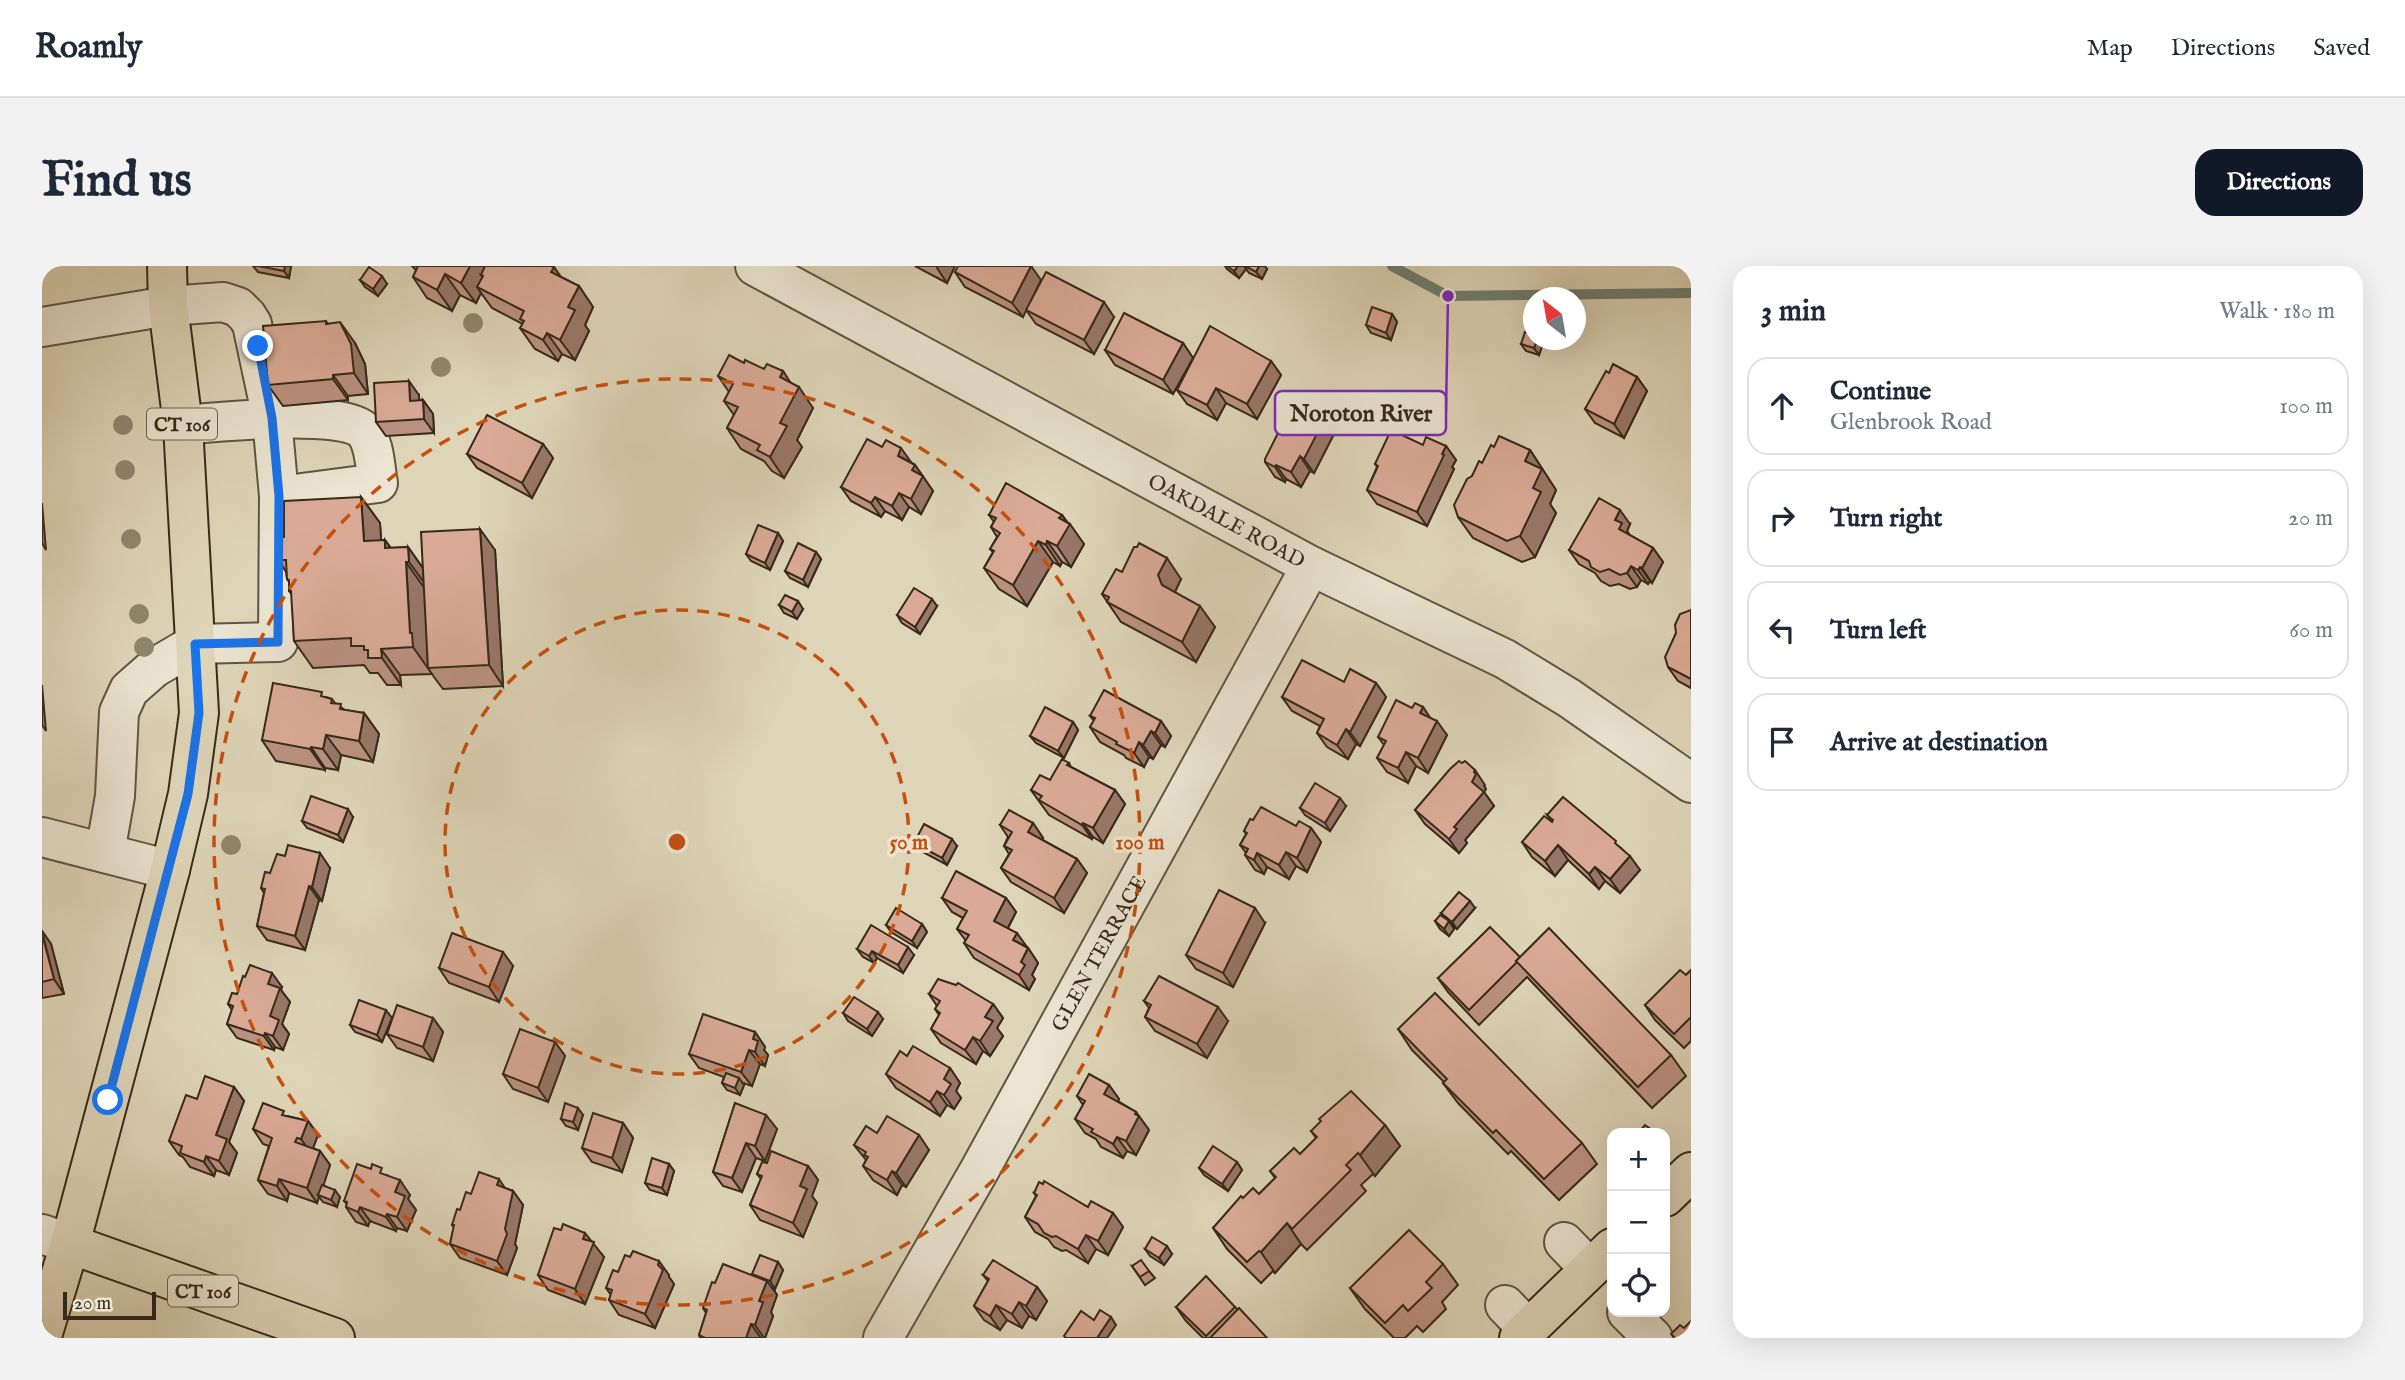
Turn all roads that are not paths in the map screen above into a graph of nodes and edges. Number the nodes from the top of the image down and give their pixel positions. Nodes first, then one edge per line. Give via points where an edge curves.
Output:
1 (167, 266) edge
2 (755, 266) edge
3 (168, 306) junction
4 (42, 327) edge
5 (272, 418) junction
6 (183, 425) junction
7 (279, 496) junction
8 (1311, 566) junction
9 (195, 644) junction
10 (1691, 783) edge
11 (42, 837) edge
12 (105, 853) junction
13 (170, 870) junction
14 (56, 1239) edge
15 (1564, 1242) dead end
16 (1600, 1272) edge
17 (1632, 1317) edge
18 (1518, 1324) edge
19 (42, 1336) edge
20 (335, 1338) edge
21 (883, 1338) edge
22 (1653, 1338) edge

1 - 3 main road, CT 106
2 - 8 street, OAKDALE ROAD
3 - 4 street
3 - 5 street via 223,302 247,316 258,346
3 - 6 main road, CT 106
5 - 6 street
5 - 7 street
5 - 7 street via 357,426 370,442 378,483
6 - 9 main road, CT 106
7 - 9 street via 278,642
8 - 10 street, OAKDALE ROAD via 1505,659
8 - 21 street, GLEN TERRACE
9 - 12 street via 154,668 130,690 119,712 115,796
9 - 13 main road, CT 106 via 199,713 188,794
11 - 12 street
12 - 13 street
13 - 14 main road, CT 106
14 - 19 main road
14 - 20 main road, CT 106
15 - 16 street
16 - 18 main road
17 - 22 street

